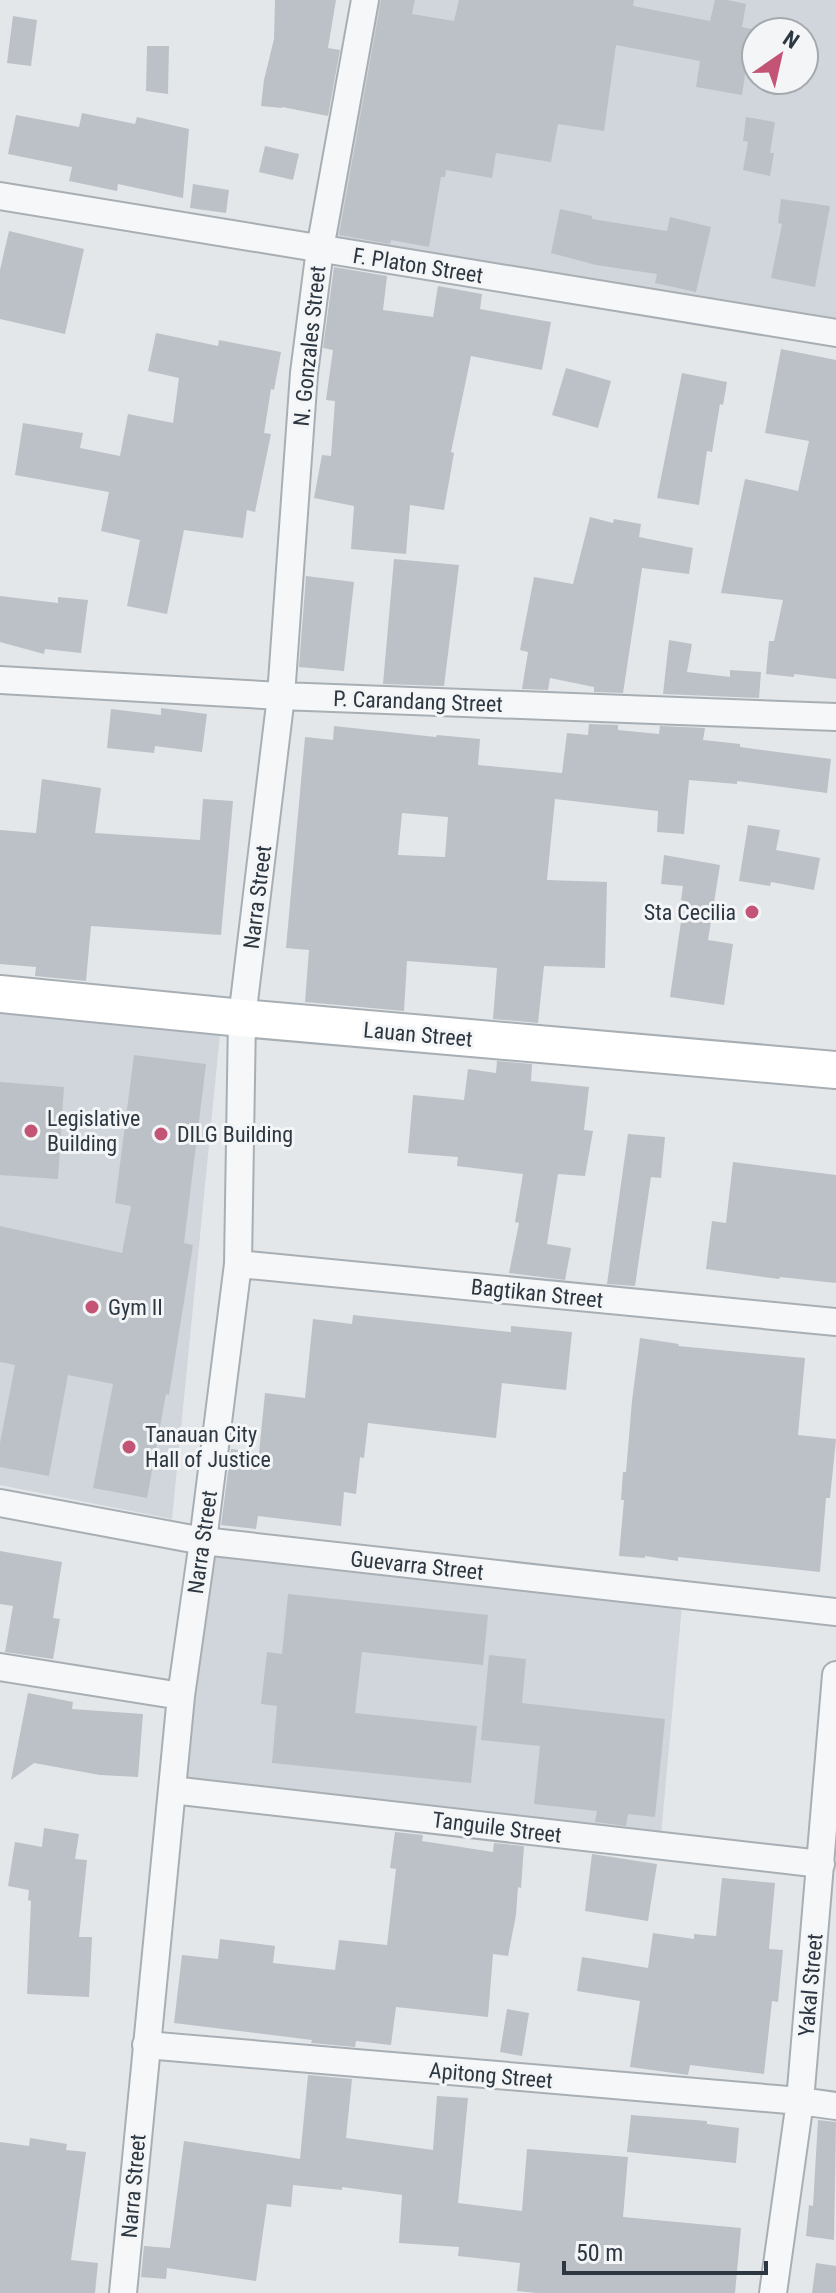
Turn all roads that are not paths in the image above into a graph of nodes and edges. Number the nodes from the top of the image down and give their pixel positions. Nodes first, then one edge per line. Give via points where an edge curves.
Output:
1 (365, 0) edge
2 (0, 196) edge
3 (320, 249) junction
4 (836, 333) edge
5 (0, 680) edge
6 (281, 696) junction
7 (836, 717) edge
8 (0, 994) edge
9 (242, 1018) junction
10 (836, 1070) edge
11 (238, 1264) junction
12 (836, 1322) edge
13 (0, 1503) edge
14 (203, 1541) junction
15 (836, 1612) edge
16 (0, 1667) edge
17 (836, 1675) edge
18 (181, 1696) junction
19 (172, 1790) junction
20 (821, 1864) junction
21 (146, 2045) junction
22 (800, 2101) junction
23 (836, 2106) edge
24 (123, 2292) edge
25 (136, 2293) edge
26 (773, 2293) edge

1 - 3 street, N. Gonzales Street
2 - 3 street, F. Platon Street
3 - 4 street, F. Platon Street
3 - 6 street, N. Gonzales Street via 304,373
5 - 6 street, P. Carandang Street
6 - 7 street, P. Carandang Street
6 - 9 street, Narra Street
8 - 9 street, Lauan Street
9 - 10 street, Lauan Street
9 - 11 street, Narra Street
11 - 12 street, Bagtikan Street
11 - 14 street, Narra Street
13 - 14 street, Guevarra Street
14 - 15 street, Guevarra Street
14 - 18 street, Narra Street
16 - 18 street
17 - 20 street, Yakal Street
18 - 19 street, Narra Street
19 - 20 street, Tanguile Street
19 - 21 street, Narra Street
20 - 22 street, Yakal Street
21 - 22 street, Apitong Street
21 - 24 street, Narra Street
22 - 23 street, Apitong Street
22 - 26 street, Yakal Street
24 - 25 street

